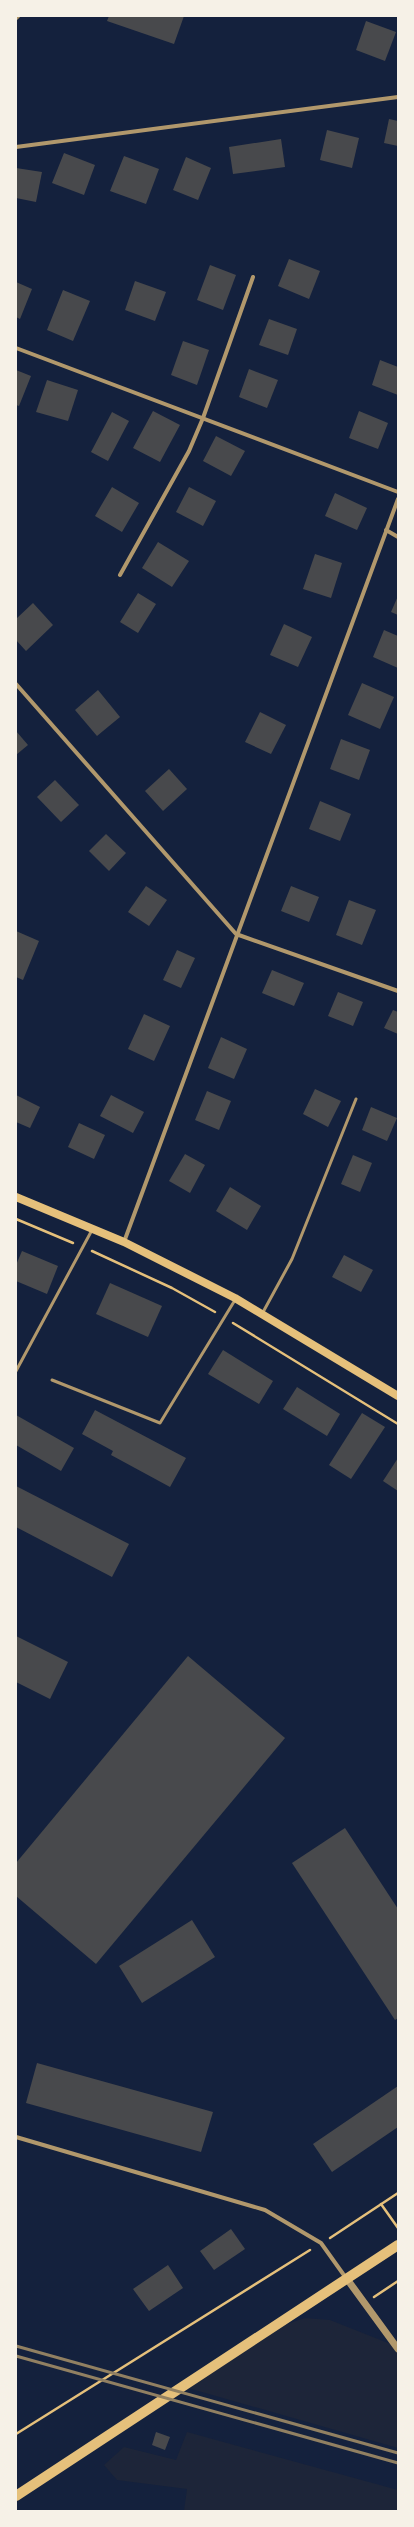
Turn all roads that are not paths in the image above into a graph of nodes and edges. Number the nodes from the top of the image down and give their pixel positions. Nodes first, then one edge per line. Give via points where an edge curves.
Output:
1 (19, 16) edge
2 (16, 19) edge
3 (398, 97) edge
4 (16, 147) edge
5 (253, 277) dead end
6 (16, 348) edge
7 (203, 418) junction
8 (398, 492) edge
9 (398, 499) edge
10 (386, 530) junction
11 (398, 537) edge
12 (120, 575) dead end
13 (16, 684) edge
14 (236, 934) junction
15 (398, 991) edge
16 (356, 1099) dead end
17 (16, 1197) edge
18 (93, 1229) junction
19 (124, 1242) junction
20 (235, 1298) junction
21 (262, 1314) junction
22 (16, 1371) edge
23 (52, 1380) dead end
24 (398, 1396) edge
25 (16, 2137) edge
26 (398, 2245) edge
27 (347, 2279) junction
28 (398, 2349) edge
29 (16, 2496) edge

1 - 2 lane
3 - 4 street
5 - 7 street
6 - 7 street
7 - 8 street
7 - 12 street via 189,451
9 - 10 street
10 - 11 street
10 - 14 street
13 - 14 street
14 - 15 street
14 - 19 street
16 - 21 lane via 292,1259
17 - 18 main road
18 - 19 main road
18 - 22 lane
19 - 20 main road
20 - 21 main road
20 - 23 lane via 160,1423
21 - 24 main road
25 - 27 street via 265,2210 322,2243
26 - 27 main road
27 - 28 street
27 - 29 main road

